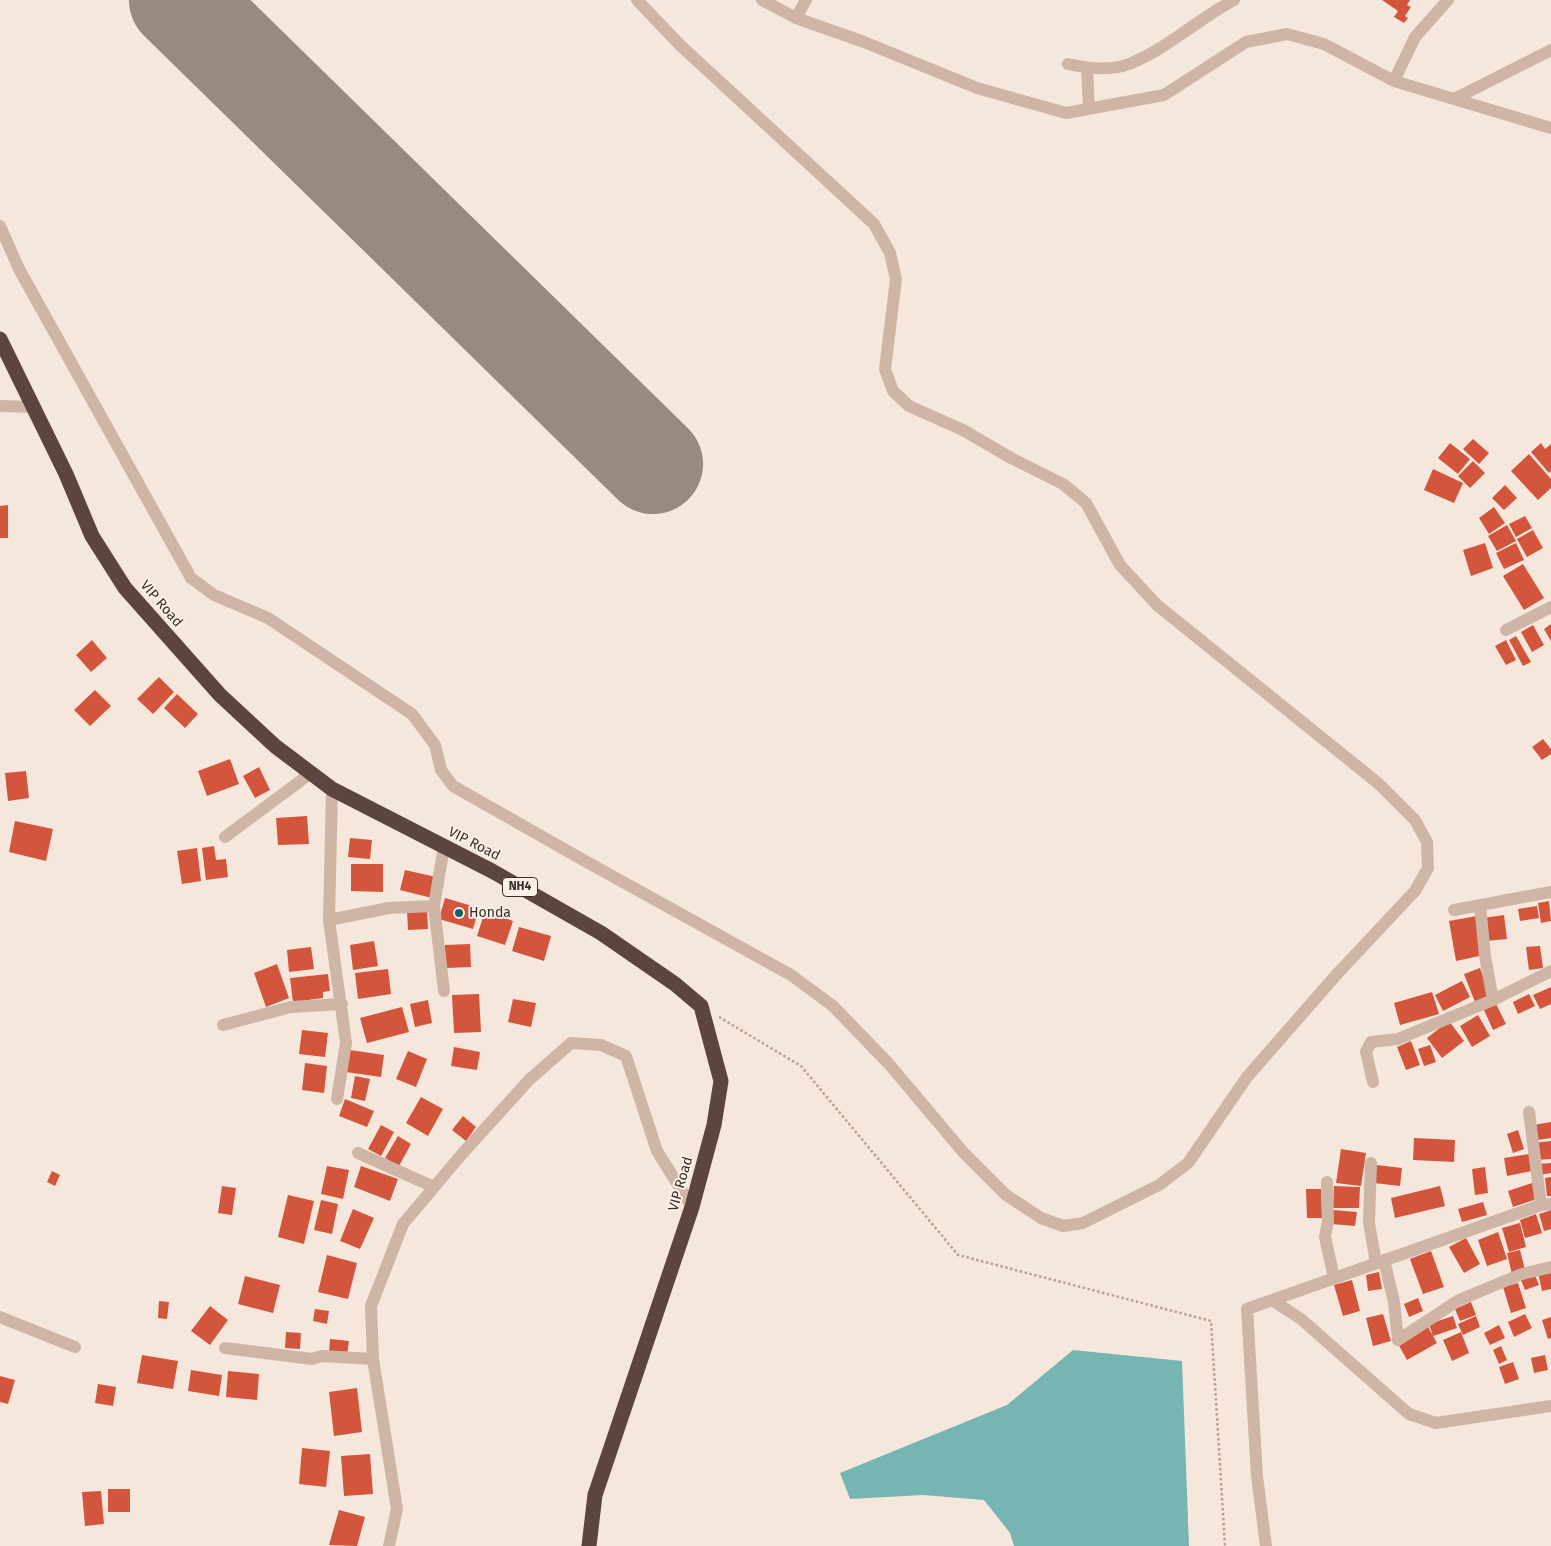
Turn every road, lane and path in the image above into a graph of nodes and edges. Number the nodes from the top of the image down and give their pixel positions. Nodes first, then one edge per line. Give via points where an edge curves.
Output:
1 (637, 0) edge
2 (762, 0) edge
3 (806, 0) edge
4 (1234, 0) edge
5 (1448, 0) edge
6 (796, 18) junction
7 (1551, 50) edge
8 (1068, 64) dead end
9 (1088, 68) junction
10 (1394, 81) junction
11 (1454, 99) junction
12 (1089, 109) junction
13 (1551, 128) edge
14 (0, 226) edge
15 (0, 339) edge
16 (0, 406) edge
17 (33, 407) junction
18 (1551, 607) edge
19 (1506, 630) dead end
20 (311, 773) junction
21 (332, 789) junction
22 (225, 837) dead end
23 (444, 846) junction
24 (1551, 892) edge
25 (1480, 905) junction
26 (434, 906) junction
27 (1454, 910) dead end
28 (329, 920) junction
29 (1551, 971) edge
30 (444, 990) dead end
31 (1493, 1000) junction
32 (342, 1004) junction
33 (701, 1006) junction
34 (223, 1025) dead end
35 (1373, 1082) dead end
36 (337, 1098) dead end
37 (1529, 1112) dead end
38 (358, 1153) dead end
39 (1371, 1163) dead end
40 (1327, 1182) dead end
41 (434, 1187) junction
42 (1546, 1205) edge
43 (692, 1207) junction
44 (1380, 1262) junction
45 (1551, 1267) edge
46 (1334, 1278) junction
47 (1272, 1300) junction
48 (0, 1317) edge
49 (75, 1347) dead end
50 (225, 1348) dead end
51 (373, 1359) junction
52 (1551, 1406) edge
53 (389, 1546) edge
54 (589, 1546) edge
55 (1225, 1546) edge
56 (1266, 1546) edge

1 - 14 street via 687,51 874,224 890,254 896,279 885,369 893,391 909,406 963,430 1063,484 1086,502 1120,565 1157,605 1379,784 1414,820 1427,842 1428,868 1416,891 1337,974 1247,1077 1188,1163 1159,1185 1083,1223 1063,1226 1041,1218 1006,1195 963,1152 889,1064 833,1006 791,975 453,786 441,770 435,745 412,714 268,618 214,595 191,578 19,269
2 - 6 street
3 - 6 street
4 - 9 street via 1212,11 1173,41 1128,65
5 - 10 street via 1415,37
6 - 12 street via 977,88 1066,113
7 - 11 street
8 - 9 street
9 - 12 street
10 - 11 street
10 - 12 street via 1324,44 1287,34 1246,42 1164,95
11 - 13 street
15 - 17 highway, VIP Road / NH4
16 - 17 street
17 - 20 highway, VIP Road / NH4 via 92,536 125,588 220,695 275,746
18 - 19 street
20 - 21 highway, VIP Road / NH4
20 - 22 street
21 - 23 highway, VIP Road / NH4
21 - 28 street
23 - 26 street
23 - 33 highway, VIP Road / NH4 via 601,933
24 - 25 street
25 - 27 street
25 - 31 street
26 - 28 street via 389,908
26 - 30 street
28 - 32 street
29 - 31 street
31 - 35 street via 1398,1038 1371,1042 1366,1052
32 - 34 street via 291,1007
32 - 36 street via 346,1043
33 - 43 highway, VIP Road via 721,1081 714,1125
33 - 55 path via 801,1066 958,1255 1211,1321
37 - 42 street
38 - 41 street
39 - 44 street via 1369,1223
40 - 46 street via 1325,1237
41 - 43 street via 529,1080 571,1043 601,1045 626,1056 657,1151
41 - 51 street via 403,1224 371,1306
42 - 44 street
43 - 54 highway, VIP Road via 595,1495
44 - 45 street via 1394,1302 1398,1340 1459,1300 1522,1274
44 - 46 street
46 - 47 street
47 - 52 street via 1301,1319 1409,1414 1436,1423
47 - 56 street via 1247,1309 1257,1476
48 - 49 street
50 - 51 street via 312,1359 322,1356
51 - 53 street via 398,1509

